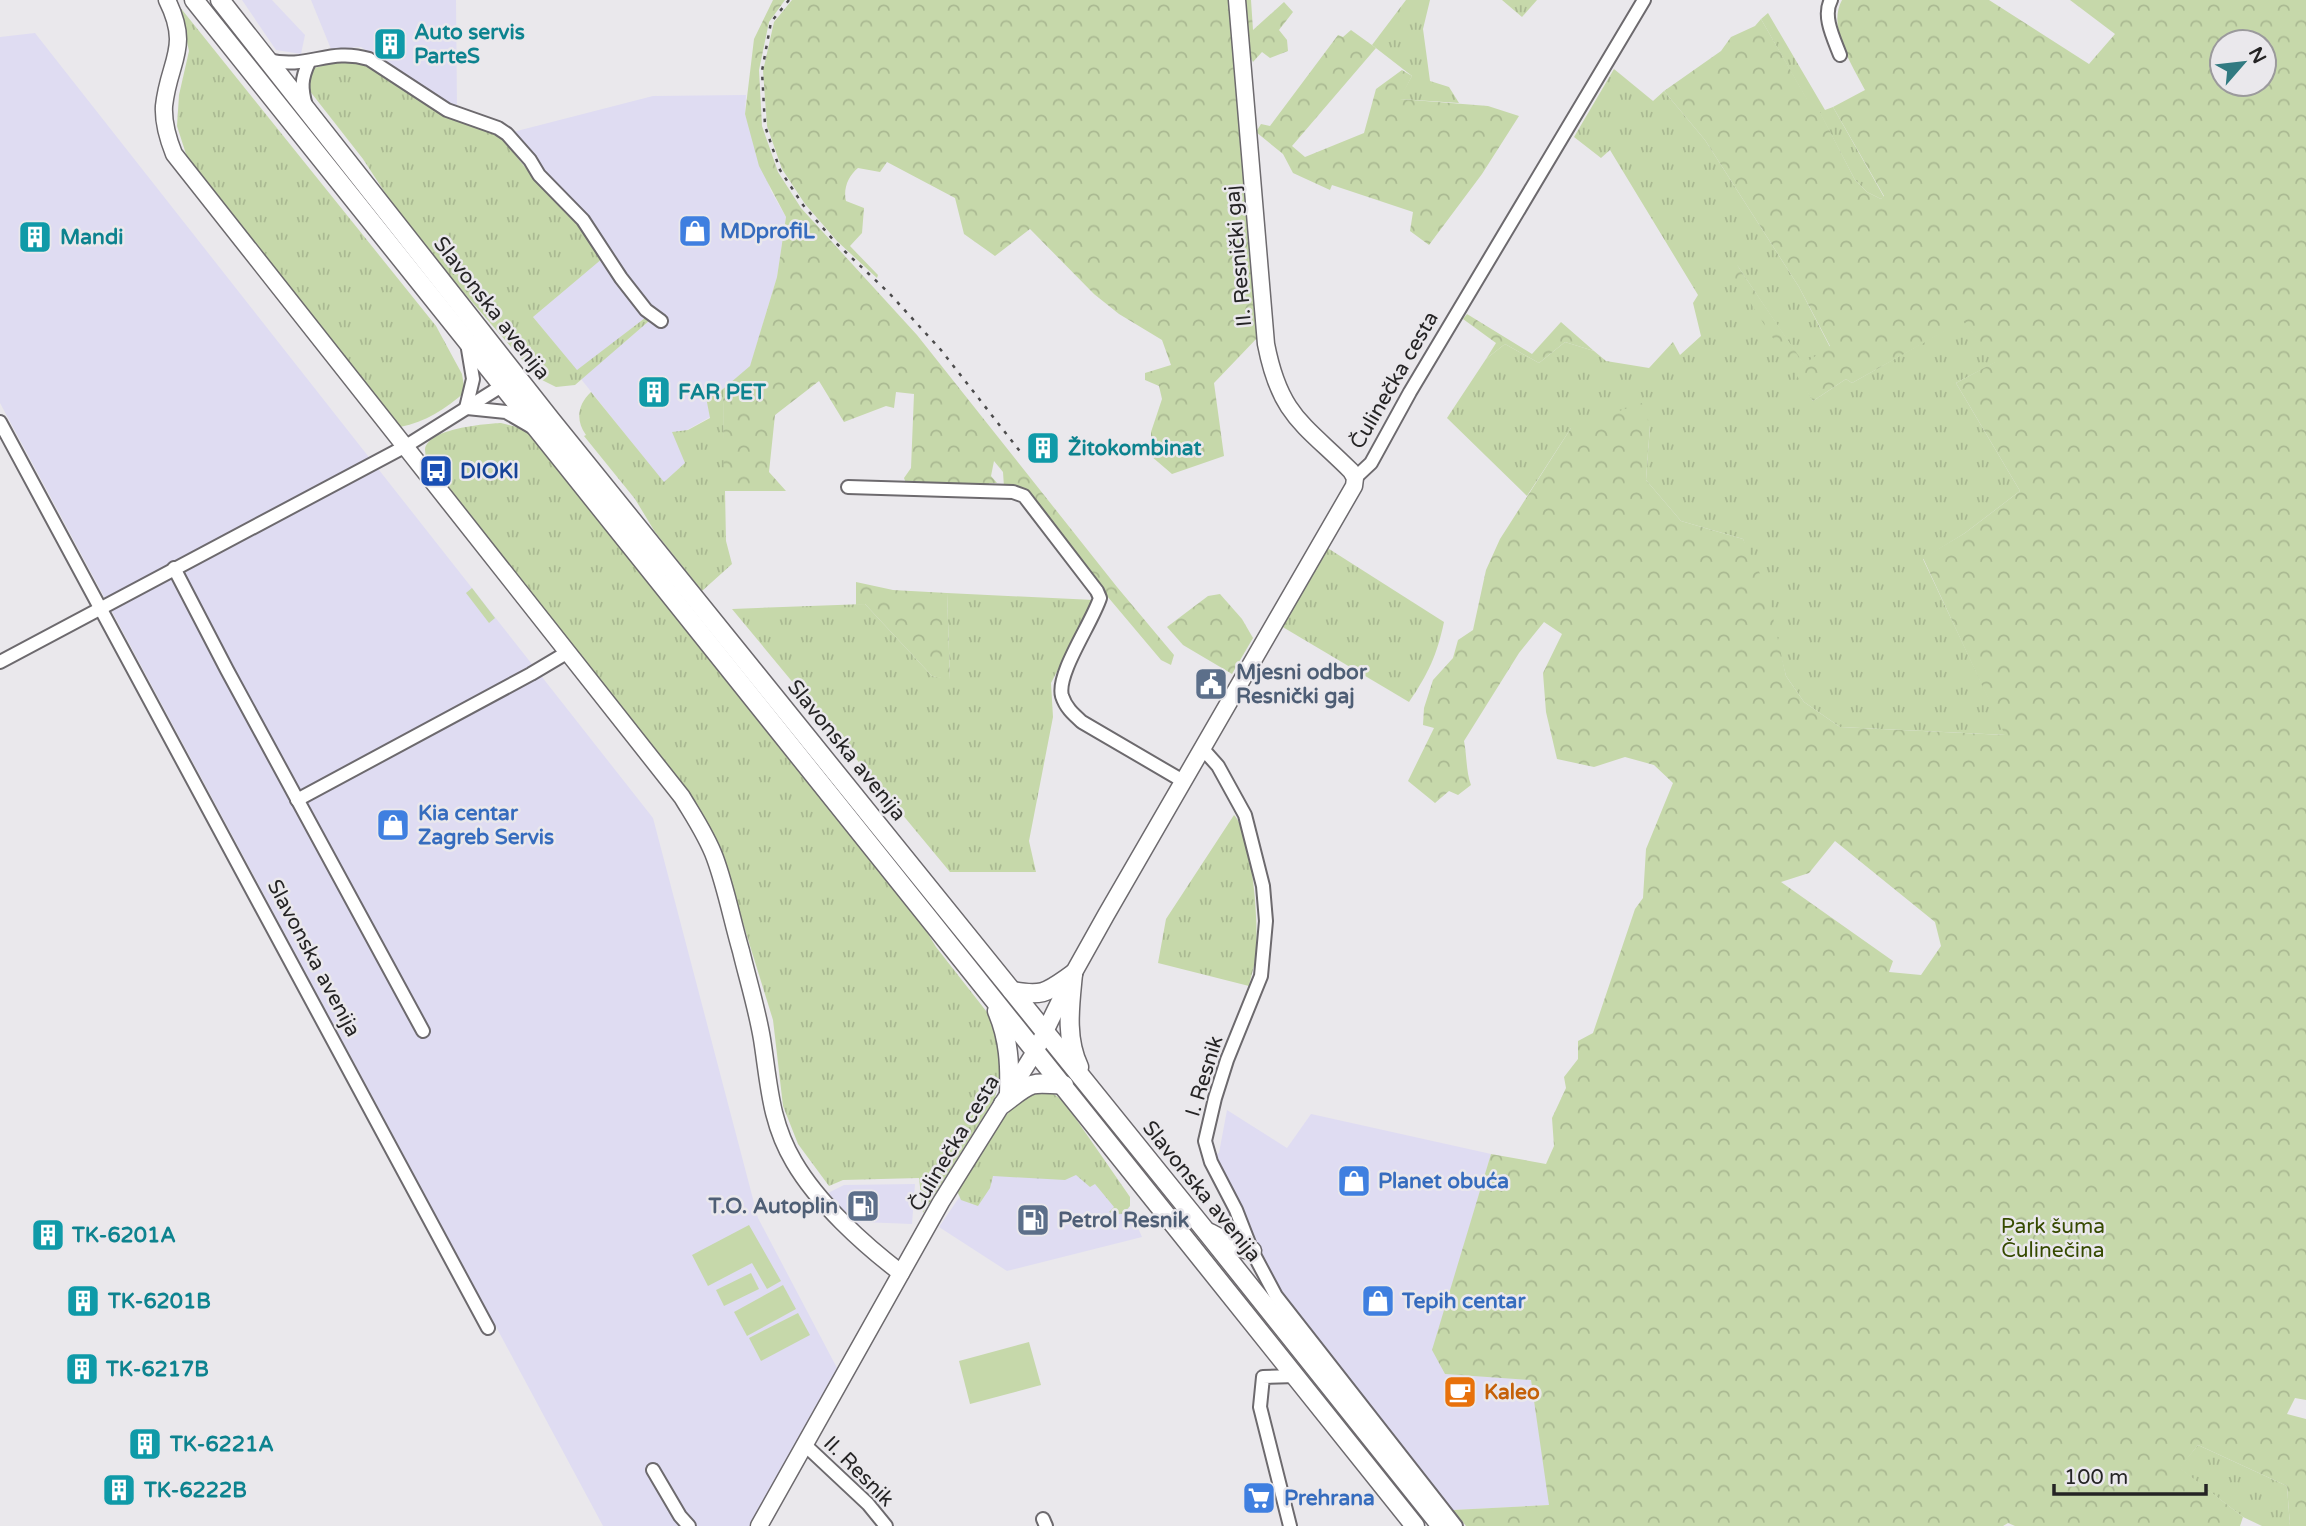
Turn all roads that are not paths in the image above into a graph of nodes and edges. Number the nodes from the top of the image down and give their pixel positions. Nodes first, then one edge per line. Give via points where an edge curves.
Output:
1 (167, 0) edge
2 (194, 0) edge
3 (220, 0) edge
4 (1237, 0) edge
5 (1644, 0) edge
6 (1831, 0) edge
7 (1840, 55) dead end
8 (268, 60) junction
9 (309, 62) junction
10 (306, 108) junction
11 (661, 321) dead end
12 (466, 343) junction
13 (510, 381) junction
14 (466, 408) junction
15 (0, 422) edge
16 (536, 429) junction
17 (405, 446) junction
18 (1355, 478) junction
19 (848, 487) dead end
20 (174, 568) junction
21 (100, 608) junction
22 (568, 652) junction
23 (0, 662) edge
24 (1202, 748) junction
25 (1183, 781) junction
26 (297, 800) junction
27 (1073, 974) junction
28 (1012, 991) junction
29 (990, 995) junction
30 (423, 1031) dead end
31 (1045, 1033) junction
32 (1036, 1050) junction
33 (1064, 1085) junction
34 (1089, 1089) junction
35 (1006, 1099) junction
36 (1205, 1230) junction
37 (1252, 1251) junction
38 (901, 1273) junction
39 (488, 1328) dead end
40 (1296, 1376) junction
41 (804, 1444) junction
42 (653, 1471) dead end
43 (689, 1526) edge
44 (759, 1526) edge
45 (886, 1526) edge
46 (1290, 1526) edge
47 (1415, 1526) edge
48 (1440, 1526) edge
49 (1457, 1526) edge

1 - 17 street via 180,43 164,106 167,138 174,154
2 - 12 main road, Slavonska avenija
3 - 8 main road, Slavonska avenija
4 - 18 street, II. Resnički gaj via 1271,370 1297,421
5 - 18 street, Čulinečka cesta via 1371,463
6 - 7 street via 1828,20
8 - 9 street
8 - 10 main road, Slavonska avenija
9 - 10 street via 301,88
9 - 11 street via 341,54 369,59 447,110 507,134 583,220 646,310
10 - 13 main road, Slavonska avenija
12 - 13 main road, Slavonska avenija
12 - 14 street, Slavonska avenija via 473,379
13 - 14 street, Slavonska avenija
13 - 16 main road, Slavonska avenija
13 - 28 main road, Slavonska avenija
14 - 16 street, Slavonska avenija via 506,412
14 - 17 street, Slavonska avenija
15 - 21 street, Slavonska avenija
16 - 29 main road, Slavonska avenija
17 - 20 street, Slavonska avenija
17 - 22 street
18 - 24 street, Čulinečka cesta via 1350,496
19 - 25 street via 1024,496 1100,598 1062,677 1061,694 1068,709 1082,722
20 - 21 street, Slavonska avenija
20 - 26 street
21 - 23 street, Slavonska avenija
21 - 39 street, Slavonska avenija
22 - 26 street
22 - 38 street via 682,797 714,856 760,1028 770,1102 793,1161 826,1204
24 - 25 street, Čulinečka cesta
24 - 37 street, I. Resnik via 1218,766 1245,815 1263,886 1266,921 1261,976 1227,1060 1205,1142
25 - 27 street, Čulinečka cesta
26 - 30 street
27 - 28 main road via 1043,993
27 - 31 street, Čulinečka cesta
27 - 34 main road via 1069,1024 1073,1056
28 - 31 main road, Slavonska avenija
29 - 32 main road, Slavonska avenija
29 - 35 main road via 1008,1047
31 - 32 street, Čulinečka cesta
31 - 34 main road, Slavonska avenija
32 - 33 main road, Slavonska avenija
32 - 35 street, Čulinečka cesta
33 - 35 main road via 1032,1084
33 - 40 main road, Slavonska avenija
34 - 36 main road, Slavonska avenija
35 - 38 street, Čulinečka cesta
36 - 37 main road
36 - 48 main road, Slavonska avenija
37 - 49 street, I. Resnik via 1276,1296
38 - 41 street, Čulinečka cesta
40 - 46 street via 1263,1377 1260,1407
40 - 47 main road, Slavonska avenija
41 - 44 street, Čulinečka cesta
41 - 45 street, II. Resnik
42 - 43 street

